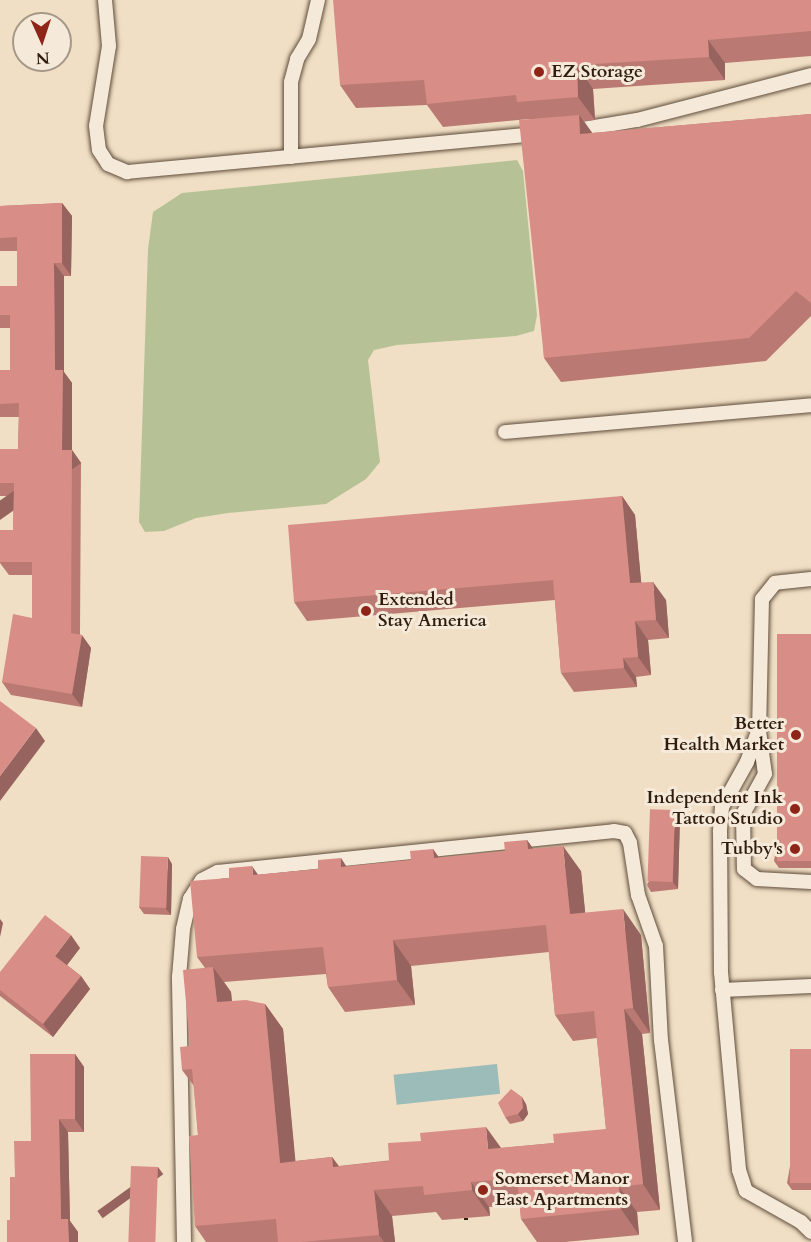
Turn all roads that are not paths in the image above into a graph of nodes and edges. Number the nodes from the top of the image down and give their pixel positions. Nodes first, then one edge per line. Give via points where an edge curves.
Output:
1 (105, 0) edge
2 (318, 0) edge
3 (811, 75) edge
4 (291, 157) junction
5 (811, 405) edge
6 (505, 432) dead end
7 (811, 579) edge
8 (759, 729) junction
9 (811, 882) edge
10 (811, 986) edge
11 (722, 990) junction
12 (811, 1232) edge
13 (184, 1242) edge
14 (685, 1242) edge

1 - 4 lane via 109,46 96,126 99,150 108,164 127,172
2 - 4 lane via 309,39 297,59 291,82
3 - 4 lane via 597,129
5 - 6 lane
7 - 8 lane via 775,583 762,599
8 - 9 lane via 765,774 743,814 744,869 758,879
8 - 11 lane via 747,762 722,807
10 - 11 lane
11 - 12 lane via 739,1170 746,1191 801,1222
13 - 14 lane via 178,977 190,899 202,880 218,872 615,831 625,833 630,843 638,895 656,946 661,1040

